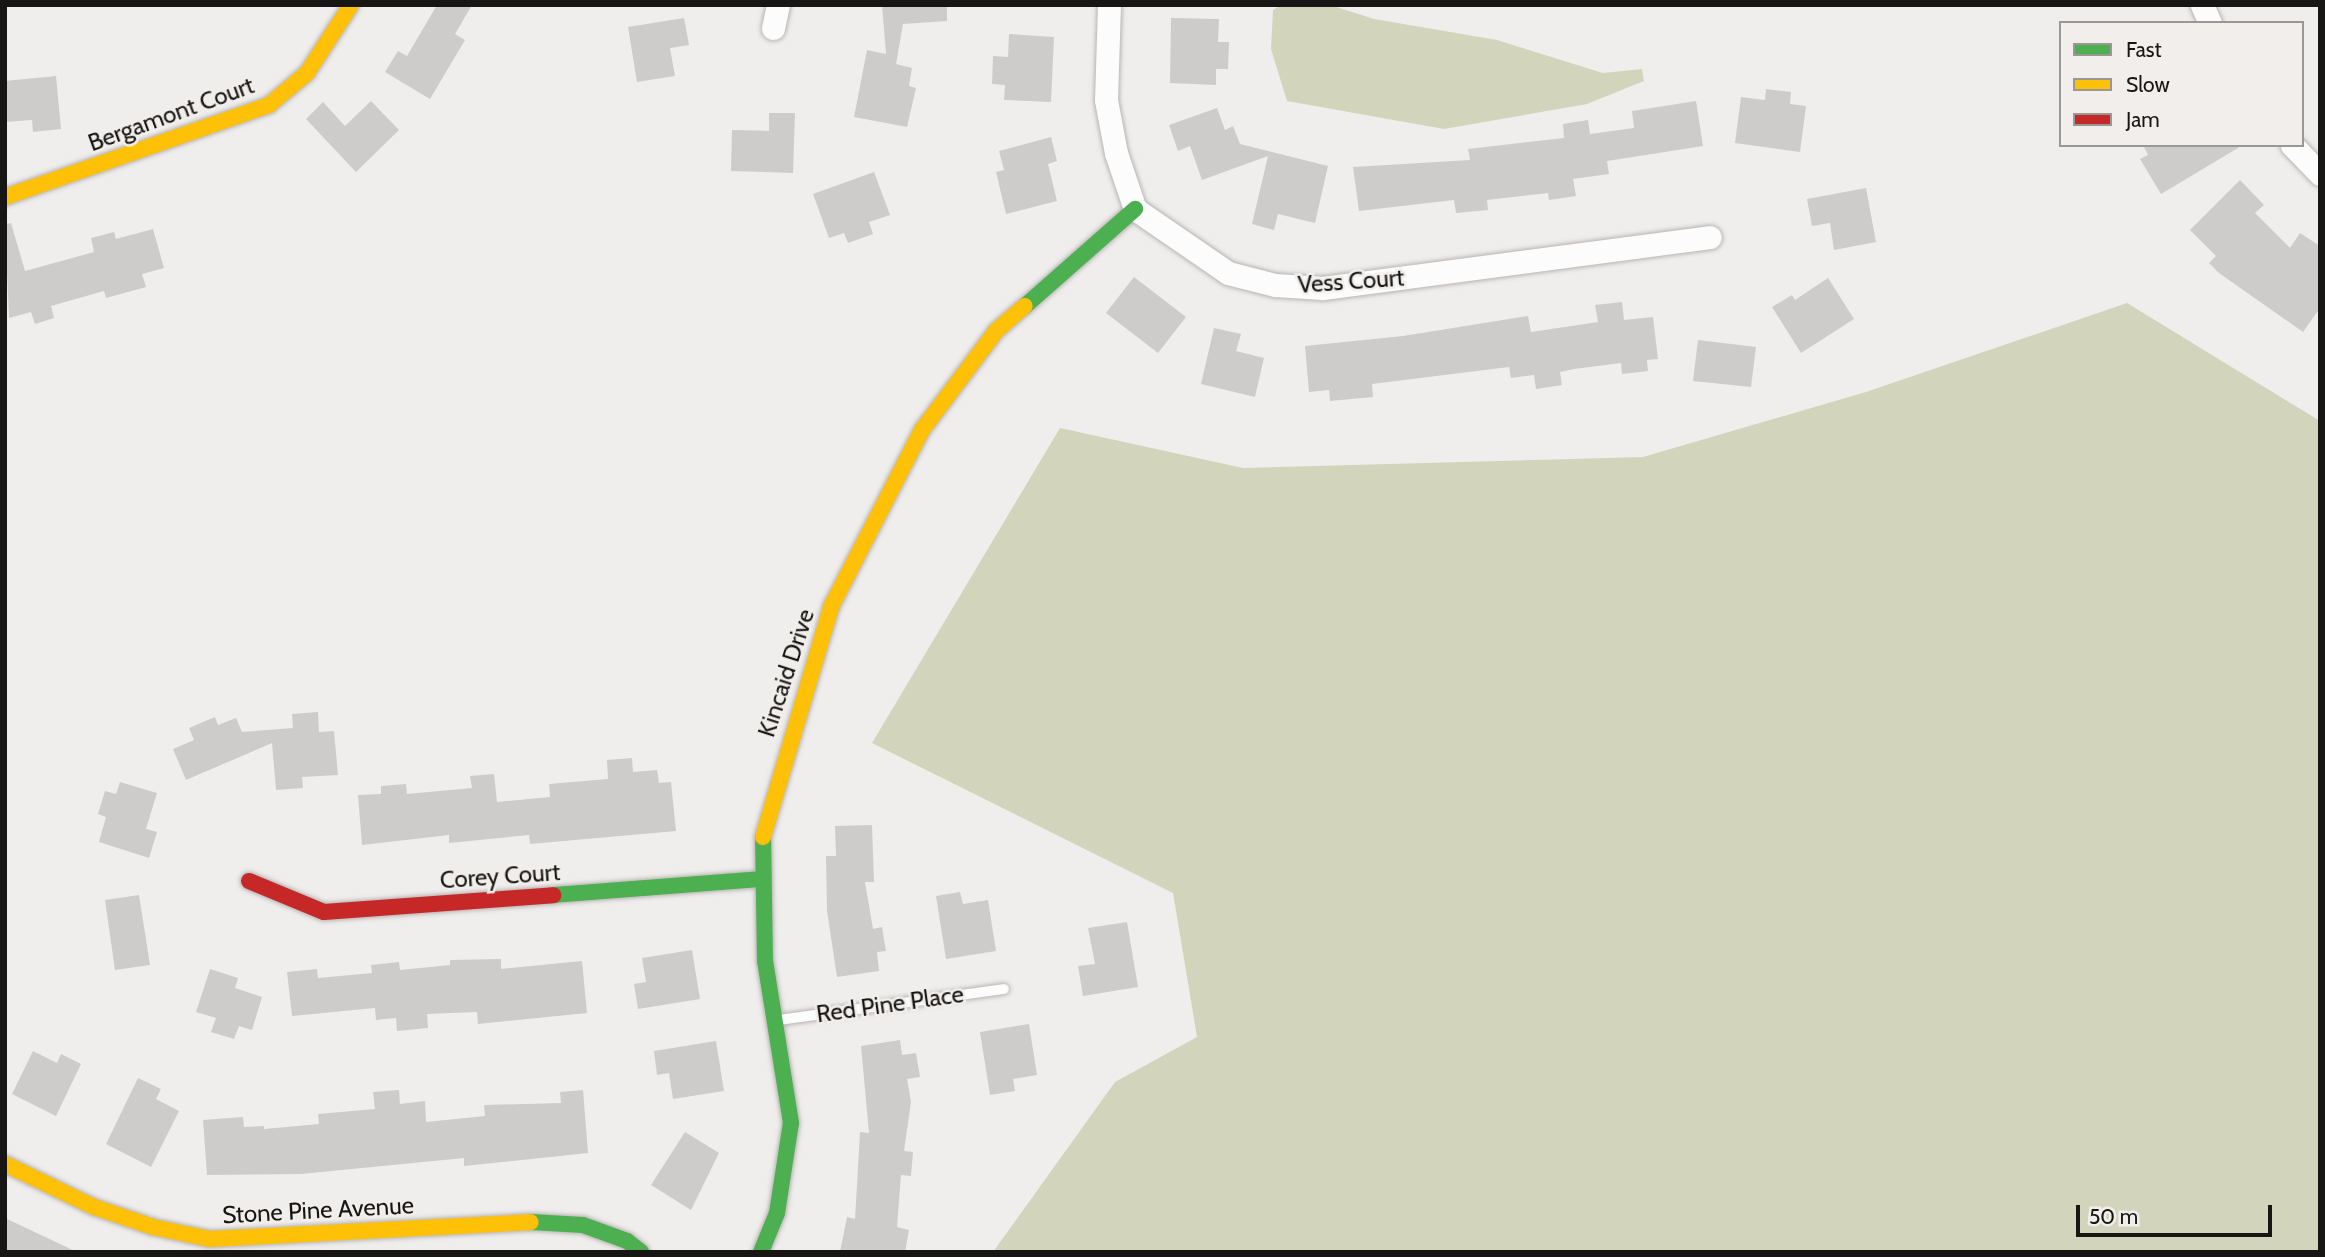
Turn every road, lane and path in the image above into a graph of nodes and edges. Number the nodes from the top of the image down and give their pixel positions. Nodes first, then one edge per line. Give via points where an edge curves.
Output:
1 (351, 5) edge
2 (778, 5) edge
3 (1109, 5) edge
4 (2202, 5) edge
5 (2209, 21) edge
6 (773, 28) dead end
7 (2294, 147) edge
8 (2320, 174) edge
9 (5, 197) edge
10 (1135, 209) junction
11 (1710, 237) dead end
12 (761, 879) junction
13 (249, 881) dead end
14 (1004, 989) dead end
15 (775, 1020) junction
16 (5, 1164) edge
17 (641, 1252) edge
18 (761, 1252) edge

1 - 9 street, Bergamont Court via 307,73 269,105
2 - 6 street
3 - 10 street via 1107,100 1116,153
4 - 5 street
7 - 8 street
10 - 11 street, Vess Court via 1228,273 1275,285 1311,287
10 - 12 street, Kincaid Drive via 996,331 922,430 831,607 763,828
12 - 13 street, Corey Court via 324,912
12 - 15 street, Kincaid Drive via 765,961
14 - 15 lane, Red Pine Place
15 - 18 street, Kincaid Drive via 791,1124 777,1213
16 - 17 street, Stone Pine Avenue via 94,1207 153,1227 210,1238 526,1222 583,1225 627,1241

